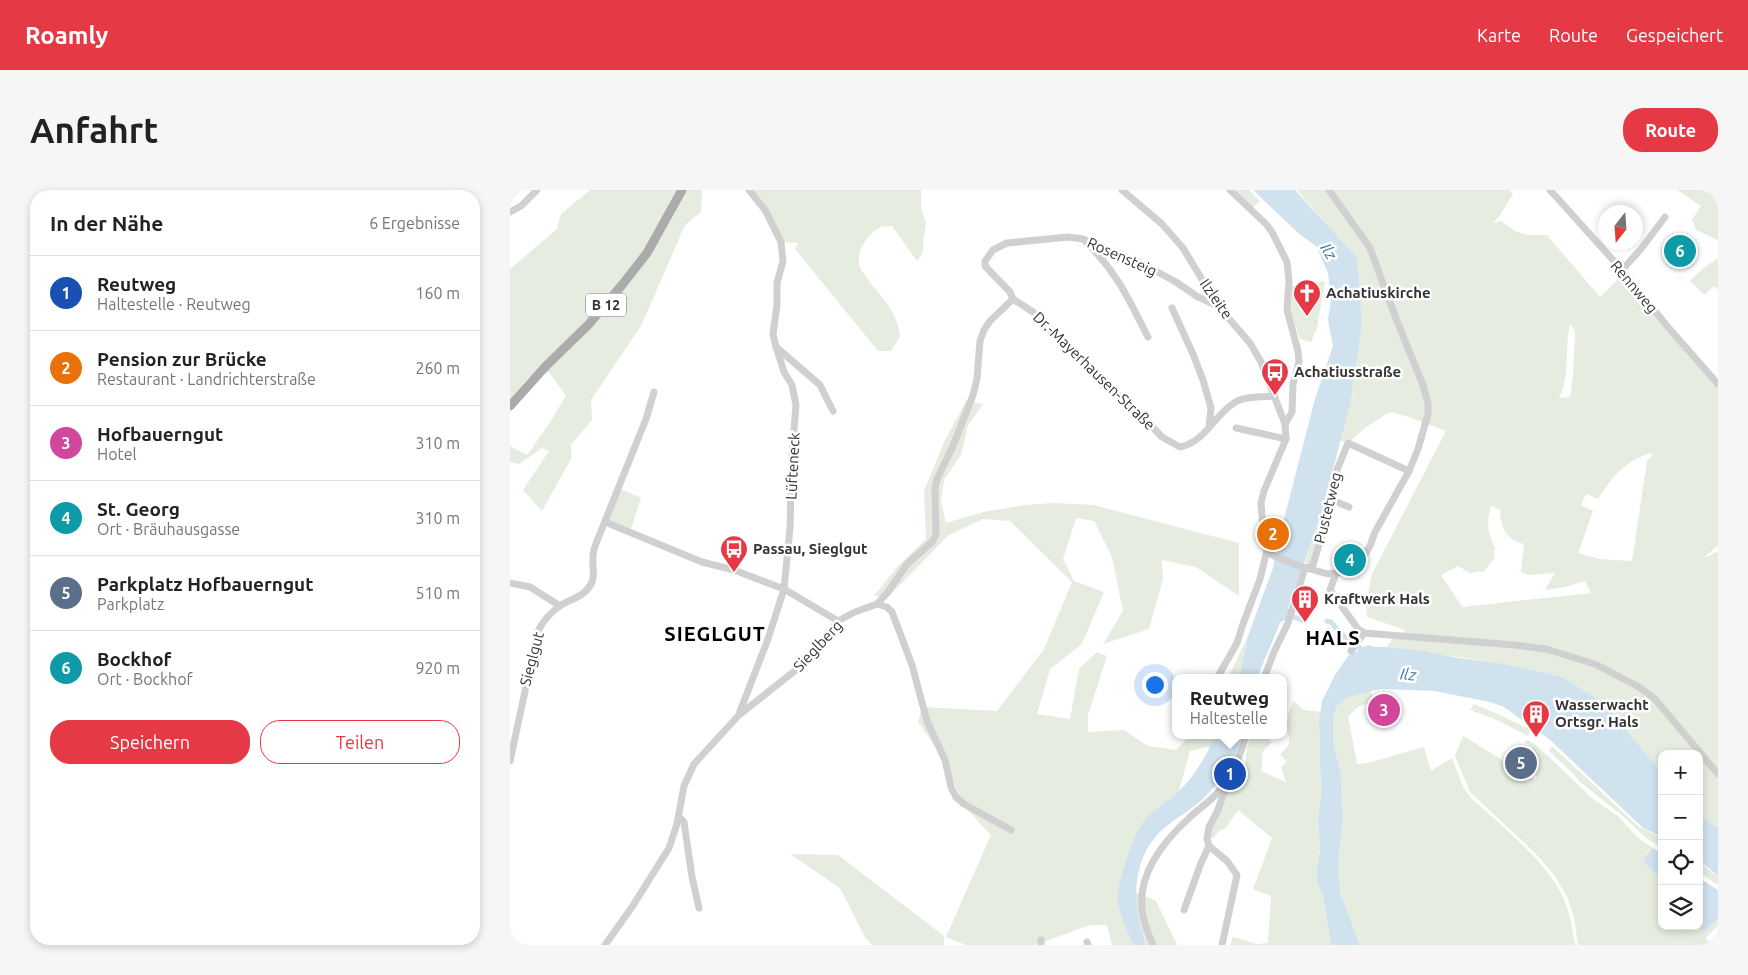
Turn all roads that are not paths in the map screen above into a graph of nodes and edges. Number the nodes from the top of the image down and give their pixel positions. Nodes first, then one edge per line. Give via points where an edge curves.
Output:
1 (537, 190) edge
2 (682, 190) edge
3 (749, 190) edge
4 (1122, 190) edge
5 (1230, 190) edge
6 (1329, 190) edge
7 (1550, 190) edge
8 (510, 212) edge
9 (1665, 217) dead end
10 (1083, 239) junction
11 (1622, 270) junction
12 (1013, 299) junction
13 (1218, 306) junction
14 (1172, 308) dead end
15 (1148, 337) dead end
16 (776, 347) junction
17 (1718, 384) edge
18 (654, 392) dead end
19 (1275, 396) junction
20 (510, 406) edge
21 (833, 411) dead end
22 (1285, 424) junction
23 (1209, 427) junction
24 (1236, 428) dead end
25 (1286, 439) junction
26 (1409, 471) junction
27 (1332, 500) junction
28 (1349, 507) dead end
29 (605, 522) junction
30 (1270, 552) junction
31 (1306, 568) junction
32 (1336, 574) junction
33 (510, 583) edge
34 (784, 589) junction
35 (877, 604) junction
36 (560, 606) junction
37 (838, 621) junction
38 (1364, 632) junction
39 (1352, 648) dead end
40 (1219, 674) edge
41 (1266, 674) edge
42 (739, 716) junction
43 (1245, 739) edge
44 (510, 761) edge
45 (1230, 774) junction
46 (1718, 774) edge
47 (679, 817) junction
48 (1011, 830) dead end
49 (1209, 846) junction
50 (699, 908) dead end
51 (1184, 910) dead end
52 (605, 945) edge
53 (1153, 945) edge
54 (1222, 945) edge

1 - 8 street
2 - 20 main road, B 12 via 647,253 616,292
3 - 16 street, Lüfteneck via 765,210 781,242 783,261 777,283 773,334
4 - 13 street, Ilzleite via 1162,224 1183,248
5 - 22 street via 1266,224 1287,262 1287,310 1299,362 1293,384 1292,412
6 - 26 street via 1370,248 1423,385 1428,414
7 - 11 street, Rennweg
9 - 11 street
10 - 12 street, Rosensteig via 1068,237 1007,243 993,250 985,266
10 - 13 street, Rosensteig via 1145,265
10 - 15 street via 1120,283
11 - 17 street, Rennweg
12 - 23 street, Dr.-Mayerhausen-Straße via 1033,312 1104,386 1137,411 1162,437 1180,447 1188,446
12 - 35 street via 990,321 980,341 973,395 937,479 936,535 907,564
13 - 19 street, Ilzleite via 1250,343
14 - 23 street via 1203,380 1211,408
16 - 21 street via 820,385
16 - 34 street, Lüfteneck via 792,385 796,405
18 - 29 street, Sieglgut
19 - 22 street, Ilzleite
19 - 23 street, Dr.-Mayerhausen-Straße via 1238,400
22 - 25 street
24 - 25 street
25 - 30 street via 1261,503 1263,530
26 - 27 street, Pustetweg via 1348,443 1337,470
26 - 32 street via 1357,568
27 - 28 street
27 - 31 street, Pustetweg via 1313,565
29 - 34 street via 702,562
29 - 36 street, Sieglgut via 593,553 591,584 577,598
30 - 31 street
30 - 40 street via 1237,643
31 - 32 street
31 - 41 street via 1293,612
32 - 38 street via 1330,590 1358,629
33 - 36 street via 530,587
34 - 37 street
34 - 42 street, Lüfteneck
35 - 37 street, Sieglberg
35 - 48 street via 892,612 912,665 927,721 945,760 951,787 964,804
36 - 44 street, Sieglgut via 542,622 538,631
37 - 42 street, Sieglberg via 806,662
38 - 39 street
38 - 46 street via 1515,645 1595,664 1639,687 1654,699
42 - 47 street, Sieglberg via 694,764 684,786
43 - 45 street
45 - 49 street via 1209,827
45 - 53 street via 1221,789 1170,836 1151,865 1141,900
47 - 50 street, Sieglberg via 684,822
47 - 52 street via 674,836 657,868
49 - 51 street
49 - 54 street via 1227,861 1237,875

